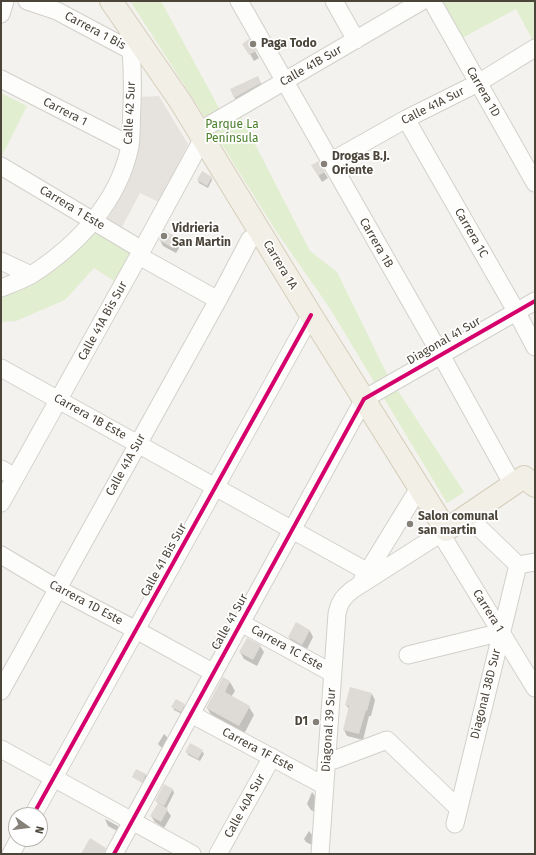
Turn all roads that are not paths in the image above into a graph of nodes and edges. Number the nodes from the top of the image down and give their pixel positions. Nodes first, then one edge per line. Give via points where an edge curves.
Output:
1 (5, 1) edge
2 (27, 1) edge
3 (111, 1) edge
4 (239, 1) edge
5 (334, 1) edge
6 (422, 1) edge
7 (432, 1) edge
8 (1, 14) edge
9 (127, 24) junction
10 (356, 40) junction
11 (535, 48) edge
12 (132, 51) junction
13 (1, 79) edge
14 (284, 82) junction
15 (478, 83) junction
16 (406, 119) junction
17 (201, 135) junction
18 (130, 145) junction
19 (330, 162) junction
20 (1, 166) edge
21 (535, 183) edge
22 (94, 221) junction
23 (250, 239) dead end
24 (141, 253) junction
25 (1, 262) edge
26 (31, 275) junction
27 (1, 288) edge
28 (218, 300) junction
29 (535, 301) edge
30 (516, 312) junction
31 (311, 315) junction
32 (535, 347) edge
33 (441, 355) junction
34 (1, 368) edge
35 (364, 399) junction
36 (59, 400) junction
37 (138, 444) junction
38 (8, 473) edge
39 (527, 480) edge
40 (216, 487) junction
41 (419, 488) junction
42 (1, 503) edge
43 (467, 516) junction
44 (292, 530) junction
45 (443, 532) junction
46 (1, 555) edge
47 (535, 562) edge
48 (518, 565) junction
49 (363, 579) junction
50 (58, 589) junction
51 (241, 623) junction
52 (136, 630) junction
53 (502, 632) junction
54 (408, 655) dead end
55 (214, 673) junction
56 (332, 673) junction
57 (535, 688) edge
58 (1, 691) edge
59 (191, 714) junction
60 (1, 749) edge
61 (272, 757) junction
62 (326, 761) junction
63 (54, 778) junction
64 (325, 786) junction
65 (38, 807) edge
66 (132, 821) junction
67 (114, 854) edge
68 (192, 854) edge
69 (218, 854) edge
70 (320, 854) edge

1 - 8 street
2 - 12 street, Carrera 1 Bis via 57,11
3 - 9 main road, Carrera 1A
4 - 14 street, Carrera 1B
5 - 10 street
6 - 10 street, Calle 41B Sur
7 - 15 street, Carrera 1D
9 - 12 street, Calle 42 Sur
9 - 17 main road, Carrera 1A
10 - 14 street, Calle 41B Sur
11 - 15 street, Calle 41A Sur
12 - 18 street, Calle 42 Sur
13 - 18 street, Carrera 1
14 - 17 street, Calle 41B Sur
14 - 19 street, Carrera 1B
15 - 16 street, Calle 41A Sur
15 - 21 street, Carrera 1D
16 - 19 street, Calle 41A Sur
16 - 30 street, Carrera 1C
17 - 24 street, Calle 41A Bis Sur
17 - 31 main road, Carrera 1A
18 - 22 street, Calle 42 Sur via 119,180
19 - 33 street, Carrera 1B
20 - 22 street, Carrera 1 Este
22 - 24 street, Carrera 1 Este
22 - 26 street, Calle 42 Sur via 68,248
23 - 28 street, Calle 41A Sur
24 - 28 street, Carrera 1 Este
24 - 36 street, Calle 41A Bis Sur
25 - 26 street
26 - 27 street, Calle 42 Sur
28 - 37 street, Calle 41A Sur
29 - 30 street, Diagonal 41 Sur
30 - 32 street, Carrera 1C
30 - 33 street, Diagonal 41 Sur
31 - 35 main road, Carrera 1A
31 - 40 street, Calle 41 Bis Sur
33 - 35 street, Diagonal 41 Sur
33 - 39 street, Carrera 1B
34 - 36 street, Carrera 1B Este
35 - 41 main road, Carrera 1A
35 - 44 street, Calle 41 Sur
36 - 37 street, Carrera 1B Este
36 - 38 street, Calle 41A Bis Sur
37 - 40 street, Carrera 1B Este
37 - 50 street, Calle 41A Sur
38 - 42 street, Calle 41A Bis Sur
39 - 43 main road
40 - 44 street, Carrera 1B Este
40 - 52 street, Calle 41 Bis Sur
41 - 45 main road, Carrera 1A
41 - 49 street
43 - 45 main road
43 - 48 street
44 - 49 street, Carrera 1B Este
44 - 51 street, Calle 41 Sur
45 - 49 street
45 - 53 street, Carrera 1
46 - 50 street, Carrera 1D Este
47 - 48 street
48 - 53 street, Diagonal 38D Sur
49 - 56 street, Diagonal 39 Sur via 338,605
50 - 52 street, Carrera 1D Este
50 - 58 street, Calle 41A Sur
51 - 55 street, Calle 41 Sur
51 - 56 street, Carrera 1C Este
52 - 55 street, Carrera 1D Este
52 - 63 street, Calle 41 Bis Sur
53 - 54 street
53 - 57 street, Carrera 1
53 - 62 street, Diagonal 38D Sur via 456,816 387,740
55 - 59 street, Calle 41 Sur
56 - 62 street, Diagonal 39 Sur
59 - 61 street, Carrera 1F Este
59 - 66 street, Calle 41 Sur
60 - 63 street
61 - 64 street, Carrera 1F Este
61 - 69 street, Calle 40A Sur
62 - 64 street, Diagonal 39 Sur
63 - 65 street, Calle 41 Bis Sur
63 - 66 street
64 - 70 street, Diagonal 39 Sur
66 - 67 street, Calle 41 Sur
66 - 68 street

